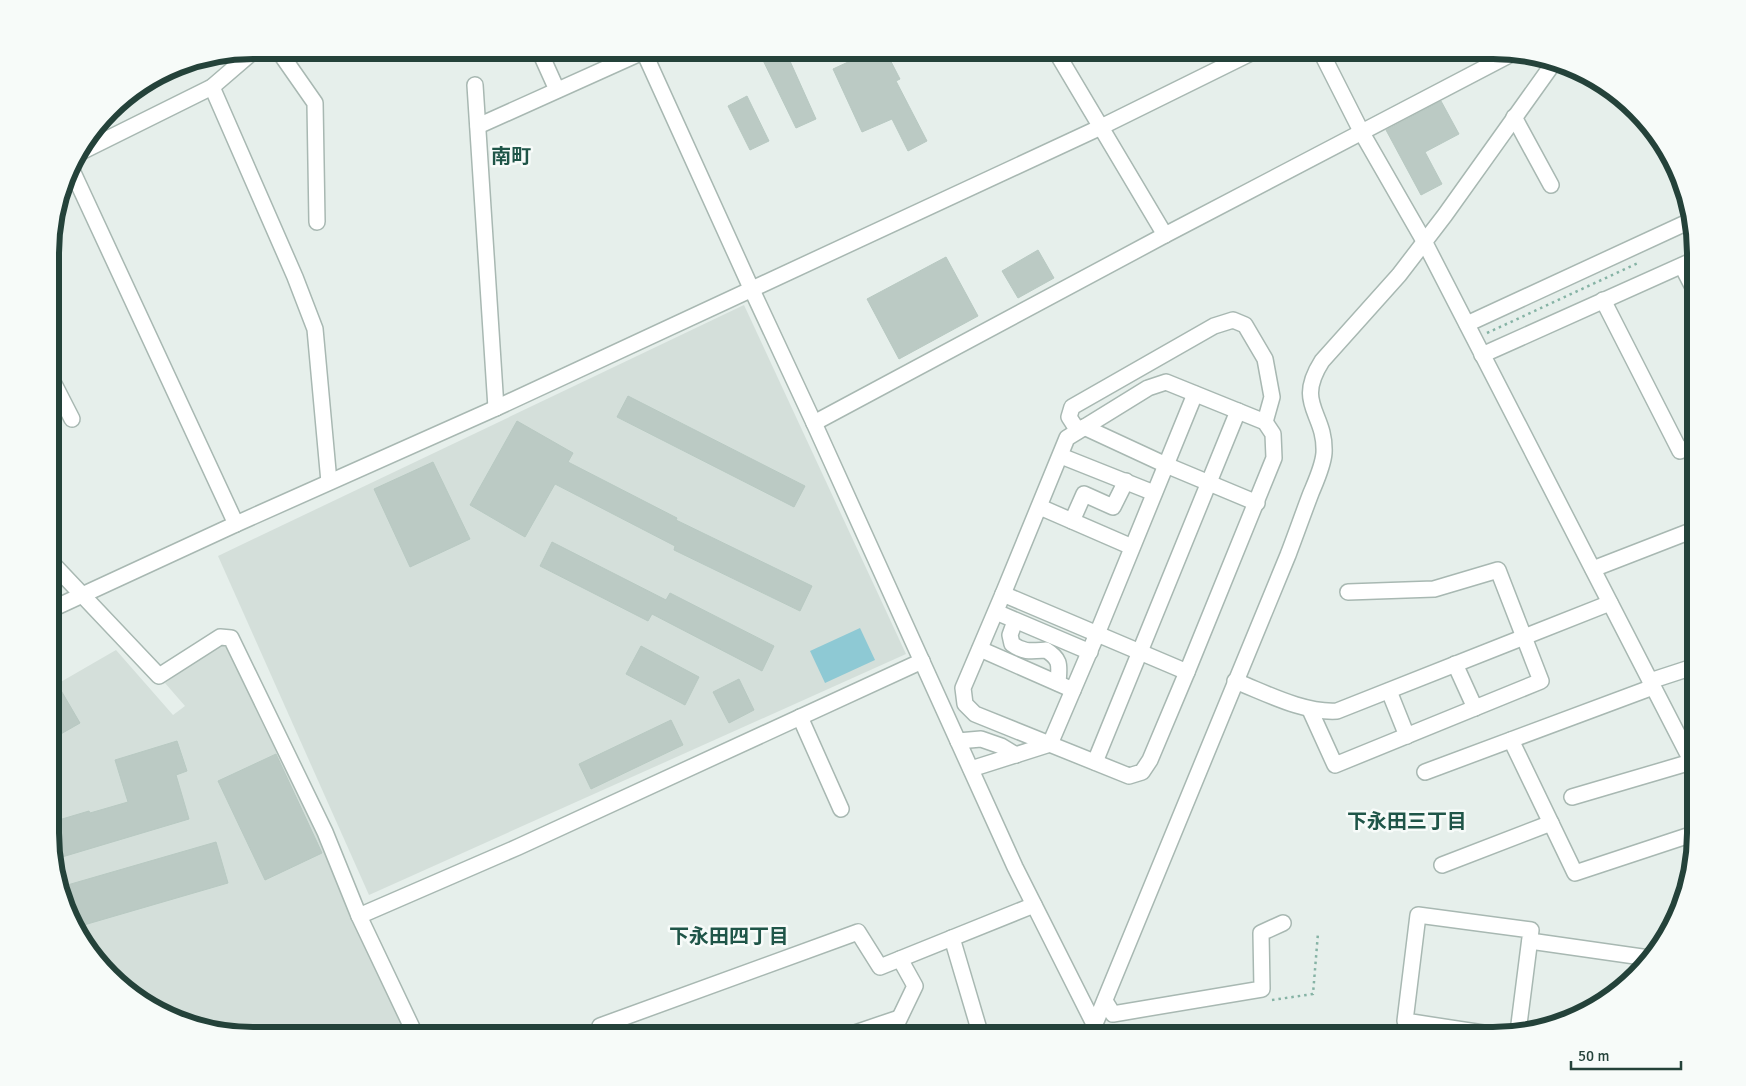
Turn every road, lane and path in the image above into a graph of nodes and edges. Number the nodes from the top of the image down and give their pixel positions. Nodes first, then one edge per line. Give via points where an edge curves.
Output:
1 (245, 59) edge
2 (284, 59) edge
3 (543, 59) edge
4 (625, 59) edge
5 (648, 59) edge
6 (1060, 59) edge
7 (1239, 59) edge
8 (1325, 59) edge
9 (1502, 59) edge
10 (1550, 67) edge
11 (475, 85) dead end
12 (212, 87) junction
13 (558, 90) junction
14 (1514, 117) junction
15 (478, 126) junction
16 (1101, 126) junction
17 (1362, 133) junction
18 (89, 148) edge
19 (74, 175) edge
20 (1551, 185) dead end
21 (317, 222) dead end
22 (1685, 223) edge
23 (1165, 235) junction
24 (1424, 241) junction
25 (1642, 261) dead end
26 (1687, 263) edge
27 (750, 288) junction
28 (1603, 300) junction
29 (1467, 324) junction
30 (1474, 339) junction
31 (1482, 355) junction
32 (59, 394) edge
33 (1195, 394) junction
34 (496, 408) junction
35 (1238, 411) junction
36 (72, 420) dead end
37 (1265, 422) junction
38 (814, 423) junction
39 (1081, 429) junction
40 (1687, 448) edge
41 (1061, 456) junction
42 (1166, 465) junction
43 (1126, 481) junction
44 (329, 482) junction
45 (1208, 482) junction
46 (1154, 493) junction
47 (1257, 503) junction
48 (1040, 507) junction
49 (1072, 521) junction
50 (236, 524) junction
51 (1687, 532) edge
52 (1132, 547) junction
53 (1593, 569) junction
54 (59, 570) edge
55 (1348, 592) dead end
56 (1003, 594) junction
57 (81, 595) junction
58 (1610, 603) junction
59 (59, 606) edge
60 (996, 612) junction
61 (1015, 621) junction
62 (1097, 634) junction
63 (1523, 637) junction
64 (980, 649) junction
65 (1138, 651) junction
66 (1090, 652) junction
67 (922, 661) junction
68 (1455, 664) junction
69 (1687, 670) edge
70 (1188, 672) junction
71 (1235, 681) junction
72 (1058, 683) junction
73 (1651, 684) junction
74 (1073, 690) junction
75 (1389, 691) junction
76 (1475, 708) junction
77 (1310, 710) junction
78 (800, 718) junction
79 (1407, 736) junction
80 (1511, 740) junction
81 (958, 741) junction
82 (1050, 744) junction
83 (1687, 754) edge
84 (1016, 755) junction
85 (1094, 762) junction
86 (1687, 768) edge
87 (970, 769) junction
88 (1425, 772) dead end
89 (1572, 797) dead end
90 (841, 809) dead end
91 (1551, 823) junction
92 (1687, 835) edge
93 (1442, 865) dead end
94 (1034, 905) junction
95 (360, 916) junction
96 (1283, 923) dead end
97 (952, 938) junction
98 (1530, 940) junction
99 (1642, 957) edge
100 (900, 959) junction
101 (1105, 1000) junction
102 (899, 1018) junction
103 (600, 1026) dead end
104 (1519, 1026) edge
105 (412, 1027) edge
106 (872, 1027) edge
107 (895, 1027) edge
108 (978, 1027) edge
109 (1090, 1027) edge
110 (1094, 1027) edge
111 (1444, 1027) edge

1 - 12 street
2 - 21 street via 315,103
3 - 13 street
4 - 13 street
5 - 27 street
6 - 16 street
7 - 16 street
8 - 17 street
9 - 17 street
10 - 14 street
11 - 15 street
12 - 18 street
12 - 44 street via 315,329
13 - 15 street
14 - 20 street
14 - 24 street
15 - 34 street
16 - 23 street
16 - 27 street
17 - 23 street
17 - 24 street
19 - 50 street
22 - 29 street
23 - 38 street
24 - 29 street
24 - 71 street via 1313,376 1309,392 1323,438 1324,454 1288,555
25 - 30 path
26 - 28 street
27 - 34 street
27 - 38 street
28 - 31 street
28 - 40 street via 1680,451
29 - 30 street
30 - 31 street
31 - 53 street
32 - 36 street
33 - 35 street
33 - 39 street via 1166,382 1148,388
33 - 42 street
34 - 44 street
35 - 37 street
35 - 45 street
37 - 39 street via 1272,397 1265,359 1245,325 1233,320 1214,326 1072,407 1069,416
37 - 47 street via 1273,434 1274,458
38 - 67 street
39 - 41 street via 1067,438
39 - 42 street
41 - 43 street
41 - 48 street
42 - 45 street
42 - 46 street
43 - 46 street
43 - 49 street via 1113,508 1084,494
44 - 50 street
45 - 47 street
45 - 65 street
46 - 52 street
47 - 70 street
48 - 49 street
48 - 56 street
49 - 52 street
50 - 57 street
51 - 53 street
52 - 62 street
53 - 58 street
54 - 57 street
55 - 63 street via 1434,589 1498,570
56 - 60 street
56 - 62 street
57 - 59 street
57 - 95 street via 159,676 220,637 232,638 325,832
58 - 63 street
58 - 73 street
60 - 61 street
60 - 64 street
61 - 66 street
61 - 72 street via 1010,635 1012,644 1020,650 1046,650 1055,655 1060,663
62 - 65 street
62 - 66 street
63 - 68 street
63 - 76 street via 1541,681
64 - 72 street
64 - 82 street via 962,688 965,704 975,714
65 - 70 street
65 - 85 street
66 - 74 street
67 - 78 street
67 - 81 street
68 - 75 street
68 - 76 street
69 - 73 street
70 - 85 street via 1142,772 1129,776
71 - 77 street
71 - 101 street
72 - 74 street
73 - 80 street
73 - 83 street
74 - 82 street
75 - 77 street via 1337,711
75 - 79 street
76 - 79 street
77 - 79 street via 1335,765
78 - 90 street
78 - 95 street
80 - 88 street
80 - 91 street
81 - 84 street via 980,739
81 - 87 street
82 - 84 street
82 - 85 street
84 - 87 street
86 - 89 street
87 - 94 street
91 - 92 street via 1575,873
91 - 93 street
94 - 97 street
94 - 109 street
95 - 105 street
96 - 101 street via 1262,932 1262,989 1113,1014
97 - 100 street
97 - 108 street
98 - 99 street
98 - 104 street
98 - 111 street via 1531,930 1418,915 1405,1021
100 - 102 street via 915,986
100 - 103 street via 880,967 858,932
101 - 110 street
102 - 106 street
102 - 107 street

